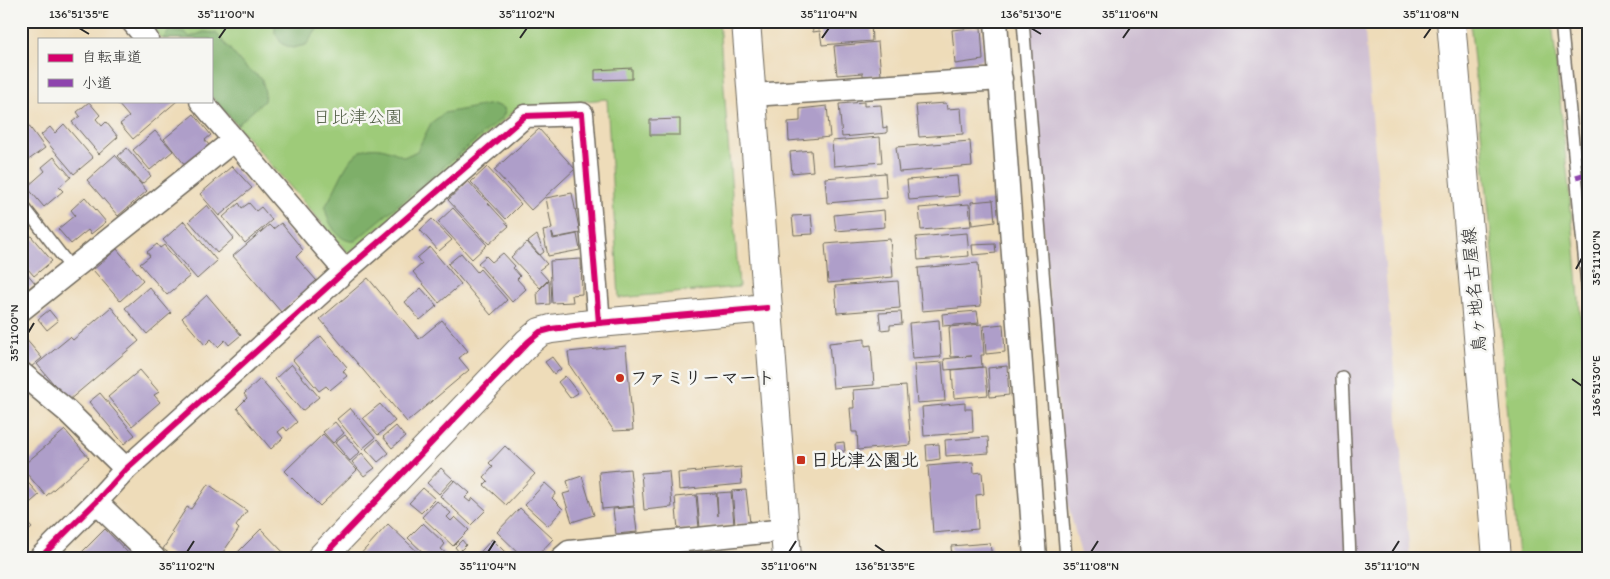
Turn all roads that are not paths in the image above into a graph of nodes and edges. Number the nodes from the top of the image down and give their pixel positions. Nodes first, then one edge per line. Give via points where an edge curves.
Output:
1 (132, 21) edge
2 (746, 21) edge
3 (996, 21) edge
4 (1023, 21) edge
5 (1451, 21) edge
6 (1560, 21) edge
7 (146, 38) edge
8 (1001, 79) junction
9 (751, 95) junction
10 (201, 102) edge
11 (234, 140) junction
12 (21, 203) edge
13 (72, 269) junction
14 (345, 271) junction
15 (1589, 305) edge
16 (767, 308) junction
17 (21, 310) edge
18 (599, 323) junction
19 (21, 373) edge
20 (1342, 377) dead end
21 (126, 469) junction
22 (96, 502) junction
23 (785, 530) junction
24 (40, 558) edge
25 (154, 558) edge
26 (321, 558) edge
27 (562, 558) edge
28 (787, 558) edge
29 (1035, 558) edge
30 (1066, 558) edge
31 (1350, 558) edge
32 (1497, 558) edge

1 - 7 street
2 - 9 street
3 - 8 street
4 - 30 lane
5 - 32 street, 鳥ヶ地名古屋線
6 - 15 lane
8 - 9 street
8 - 29 street
9 - 16 street
10 - 11 street
11 - 13 street
11 - 14 street
12 - 13 lane
13 - 17 street
14 - 18 street via 525,116 582,114
14 - 21 street
16 - 18 street
16 - 23 street
18 - 26 street via 551,329 540,332 528,342
19 - 21 street via 67,411
20 - 31 lane
21 - 22 street
22 - 24 street
22 - 25 street
23 - 27 street via 569,552
23 - 28 street

